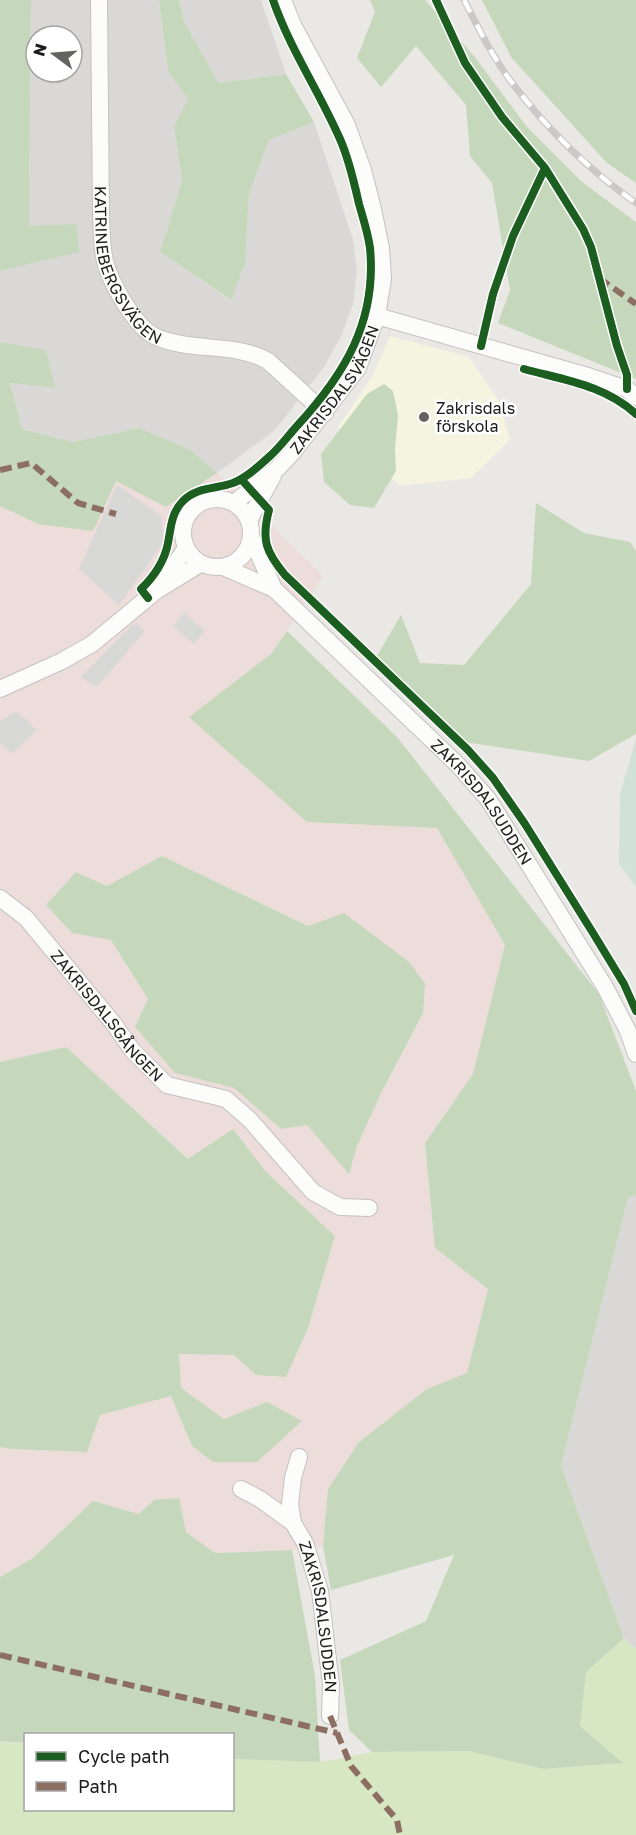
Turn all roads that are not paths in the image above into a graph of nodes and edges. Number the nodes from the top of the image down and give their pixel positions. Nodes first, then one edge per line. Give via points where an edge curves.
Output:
1 (99, 0) edge
2 (284, 0) edge
3 (377, 316) junction
4 (636, 397) edge
5 (325, 413) junction
6 (278, 468) junction
7 (234, 503) junction
8 (249, 520) junction
9 (251, 537) junction
10 (186, 548) junction
11 (200, 564) junction
12 (223, 567) junction
13 (274, 589) junction
14 (156, 591) junction
15 (0, 689) edge
16 (0, 898) edge
17 (636, 1054) edge
18 (369, 1208) dead end
19 (299, 1457) dead end
20 (241, 1489) dead end
21 (294, 1523) junction
22 (330, 1716) dead end

1 - 5 street, KATRINEBERGSVÄGEN via 101,215 106,266 113,281 147,332 183,345 258,355
2 - 3 street, ZAKRISDALSVÄGEN via 298,36 347,125 363,170 381,248 383,279
3 - 4 street via 588,376 627,389
3 - 5 street, ZAKRISDALSVÄGEN via 358,368
5 - 6 street, ZAKRISDALSVÄGEN
6 - 7 street, ZAKRISDALSVÄGEN
6 - 8 street, ZAKRISDALSVÄGEN
7 - 8 street
7 - 10 street via 206,501 190,512 183,530
8 - 9 street
9 - 12 street via 242,557
9 - 13 street, ZAKRISDALSUDDEN
10 - 11 street
10 - 14 street
11 - 12 street
11 - 14 street
12 - 13 street, ZAKRISDALSUDDEN
13 - 17 street, ZAKRISDALSUDDEN via 458,765 488,799 605,987
14 - 15 street via 92,644
16 - 18 street, ZAKRISDALSGÅNGEN via 26,918 132,1050 167,1085 226,1099 250,1120 313,1192 340,1207
19 - 21 street via 290,1504
20 - 21 street
21 - 22 street, ZAKRISDALSUDDEN via 306,1543 320,1591 331,1685

